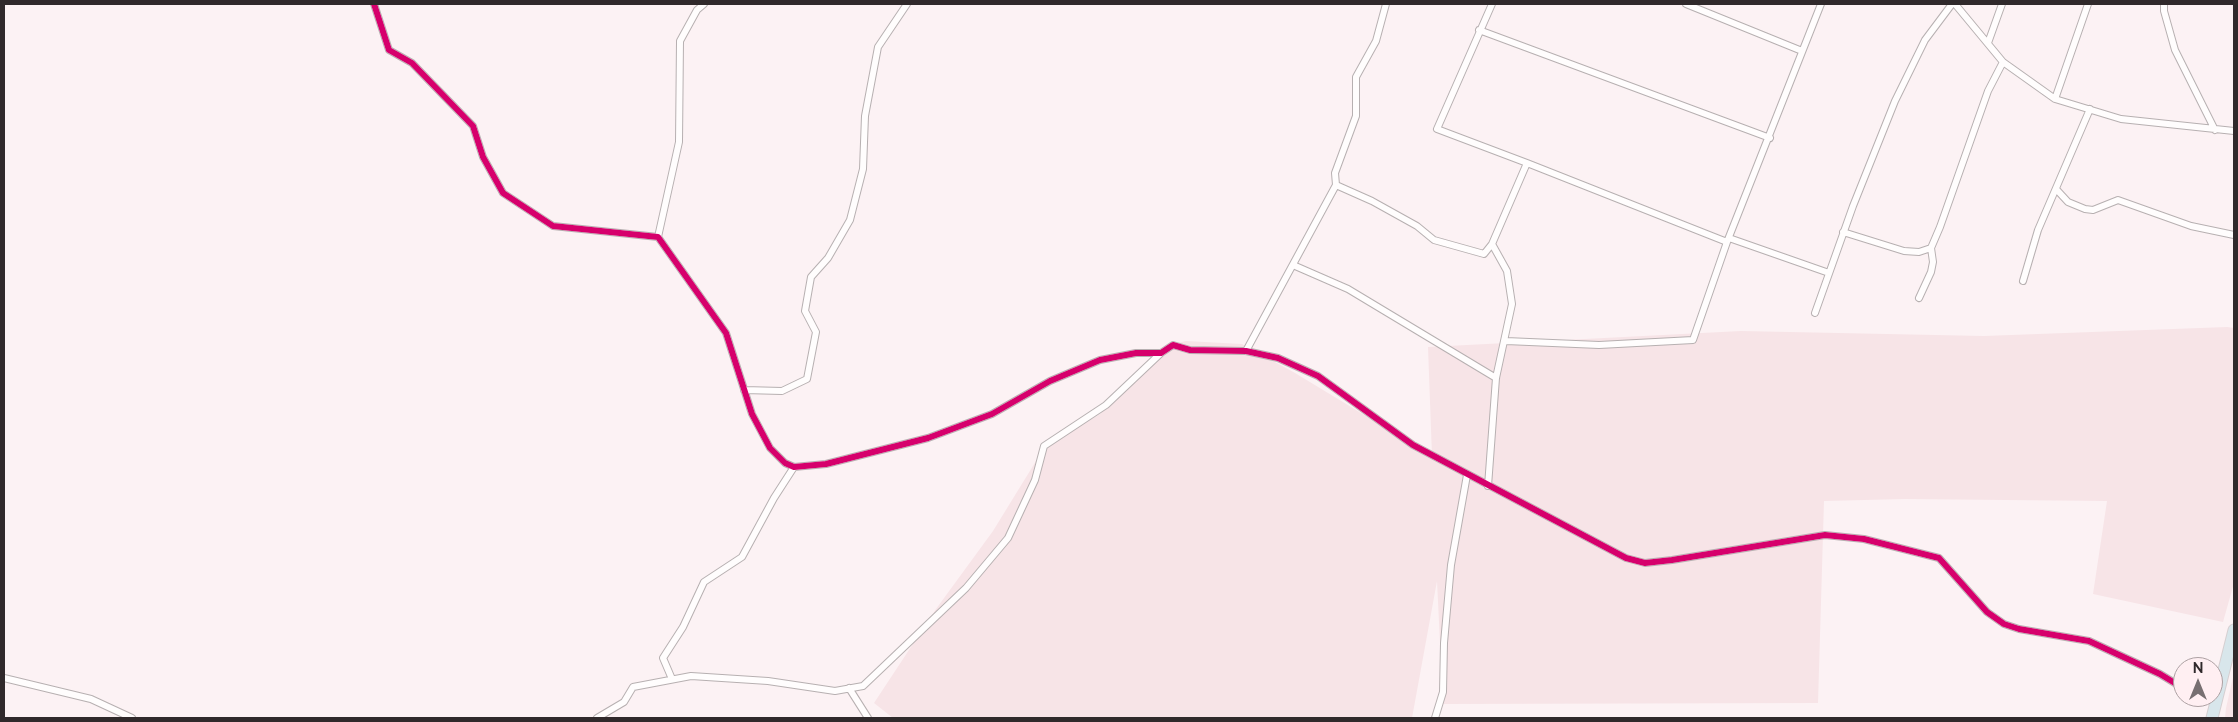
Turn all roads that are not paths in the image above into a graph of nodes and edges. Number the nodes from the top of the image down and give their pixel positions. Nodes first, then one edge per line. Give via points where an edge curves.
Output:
1 (374, 4) edge
2 (704, 4) edge
3 (908, 4) edge
4 (1386, 4) edge
5 (1492, 4) edge
6 (1686, 4) edge
7 (1821, 4) edge
8 (1953, 4) edge
9 (2002, 4) edge
10 (2088, 4) edge
11 (2164, 4) edge
12 (1698, 6) edge
13 (1479, 30) junction
14 (1988, 43) junction
15 (1802, 51) junction
16 (2003, 62) junction
17 (2055, 99) junction
18 (2090, 109) junction
19 (2215, 130) junction
20 (2234, 131) edge
21 (1770, 138) junction
22 (1527, 163) junction
23 (1336, 186) junction
24 (2056, 189) junction
25 (1843, 232) junction
26 (2234, 235) edge
27 (658, 237) junction
28 (1728, 240) junction
29 (1492, 244) junction
30 (1931, 248) junction
31 (1293, 265) junction
32 (1829, 273) junction
33 (2023, 281) dead end
34 (1919, 298) dead end
35 (1815, 313) dead end
36 (1506, 341) junction
37 (1246, 350) junction
38 (1161, 353) junction
39 (1496, 378) junction
40 (744, 390) junction
41 (794, 467) junction
42 (1467, 475) junction
43 (1488, 486) junction
44 (2234, 630) edge
45 (2223, 667) edge
46 (4, 678) edge
47 (672, 679) junction
48 (2173, 682) edge
49 (849, 688) junction
50 (132, 718) edge
51 (597, 718) edge
52 (868, 718) edge
53 (1435, 718) edge

1 - 27 street via 388,50 412,63 473,126 483,156 503,193 553,226
2 - 27 street via 697,10 680,41 679,142
3 - 40 street via 878,47 865,116 863,169 850,220 828,258 811,277 805,311 816,332 807,379 782,391
4 - 23 street via 1376,40 1356,77 1356,116 1335,173
5 - 13 street
6 - 12 street
7 - 15 street
8 - 14 street
8 - 25 street via 1925,40 1895,101
9 - 14 street
10 - 17 street
11 - 19 street via 2175,50
12 - 15 street
13 - 21 street
13 - 22 street via 1437,129
14 - 16 street
15 - 21 street
16 - 17 street
16 - 30 street via 1988,91
17 - 18 street
18 - 19 street via 2120,119
18 - 24 street
19 - 20 street
21 - 28 street
22 - 28 street
22 - 29 street
23 - 29 street via 1372,201 1417,226 1434,240 1484,254
23 - 31 street
24 - 26 street via 2068,202 2085,209 2093,210 2118,200 2191,226
24 - 33 street via 2038,230
25 - 30 street via 1904,251 1919,252
25 - 32 street
27 - 40 street via 726,333
28 - 32 street
28 - 36 street via 1693,340 1599,345
29 - 36 street via 1507,271 1512,304
30 - 34 street via 1931,272
31 - 37 street
31 - 39 street via 1348,289
32 - 35 street
36 - 39 street
37 - 38 street via 1190,350 1173,345
37 - 42 street via 1278,358 1318,376 1413,445
38 - 41 street via 1136,353 1100,360 1050,381 992,414 928,438 826,464
38 - 49 street via 1106,405 1044,446 1035,480 1008,538 966,588 878,673 863,686
39 - 43 street
40 - 41 street via 752,414 770,448
41 - 47 street via 742,557 704,582 683,627 663,658
42 - 43 street
42 - 53 street via 1451,565 1443,692
43 - 48 street via 1636,562 1672,560 1825,535 1864,539 1932,555 1944,562 1987,612 2004,624 2089,641
44 - 45 highway
46 - 50 street via 91,699
47 - 49 street via 714,676 835,691
47 - 51 street via 633,687 624,702
49 - 52 street

